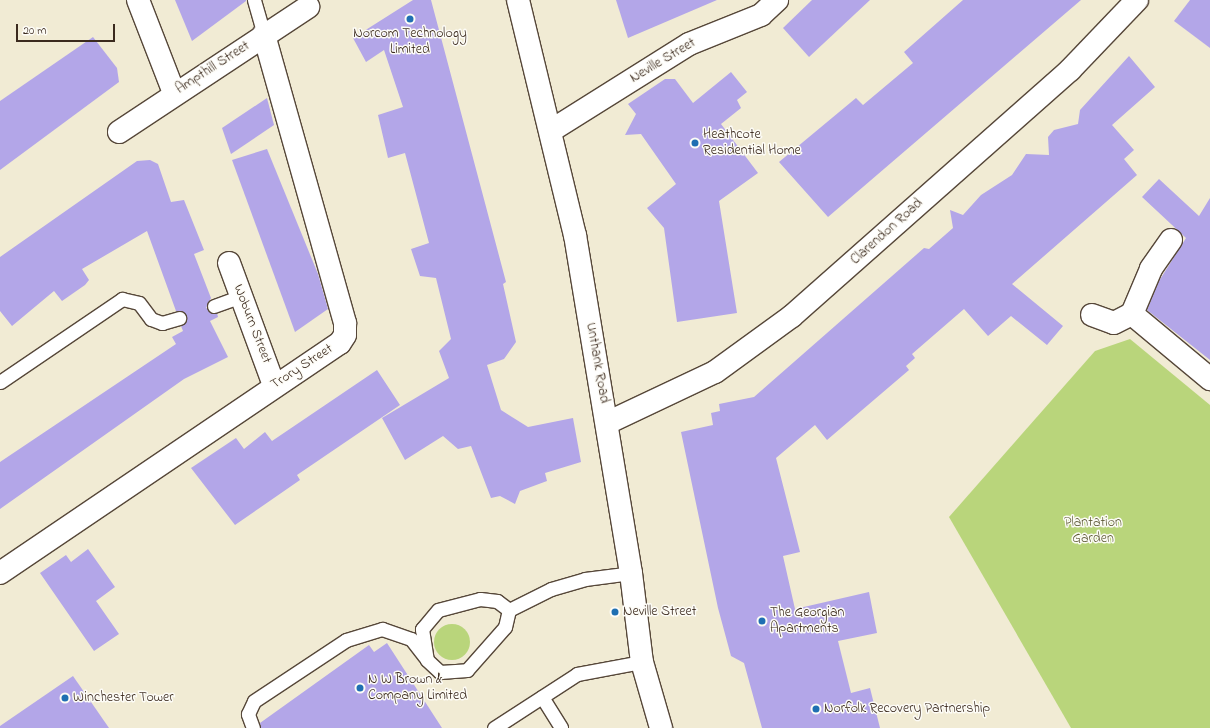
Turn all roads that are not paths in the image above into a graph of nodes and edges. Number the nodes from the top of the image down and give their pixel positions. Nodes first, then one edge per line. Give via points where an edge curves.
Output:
1 (138, 0) edge
2 (254, 0) edge
3 (518, 0) edge
4 (777, 0) edge
5 (1137, 0) edge
6 (308, 7) dead end
7 (264, 34) junction
8 (174, 93) junction
9 (552, 130) junction
10 (119, 132) dead end
11 (1171, 240) dead end
12 (228, 263) dead end
13 (241, 296) junction
14 (214, 306) dead end
15 (1132, 314) junction
16 (1092, 315) dead end
17 (178, 318) dead end
18 (1210, 379) edge
19 (0, 382) edge
20 (274, 385) junction
21 (607, 423) junction
22 (0, 573) edge
23 (631, 573) junction
24 (509, 610) junction
25 (427, 660) junction
26 (642, 662) junction
27 (542, 697) junction
28 (253, 728) edge
29 (494, 728) edge
30 (561, 728) edge
31 (661, 728) edge

1 - 8 street
2 - 7 lane
3 - 9 street, Unthank Road
4 - 9 street, Neville Street via 761,15 688,44
5 - 21 street, Clarendon Road via 1070,70 792,316 715,372
6 - 7 street, Ampthill Street
7 - 8 street, Ampthill Street
7 - 20 street, Trory Street via 345,323 345,335 340,343
8 - 10 street, Ampthill Street
9 - 21 street, Unthank Road
11 - 15 street via 1150,269
12 - 13 street, Woburn Street
13 - 14 lane
13 - 20 street, Woburn Street
15 - 16 street via 1114,322
15 - 18 street
17 - 19 lane via 162,322 151,318 135,301 122,299
20 - 22 street, Trory Street
21 - 23 street, Unthank Road
23 - 24 lane via 585,579 551,589
23 - 26 street, Unthank Road
24 - 25 lane via 505,627 467,670 440,672
24 - 25 lane via 497,601 480,599 438,610 422,629
25 - 28 lane via 411,639 382,629 346,640 254,702 248,714
26 - 27 lane via 577,674
26 - 31 street, Unthank Road
27 - 29 lane
27 - 30 lane

